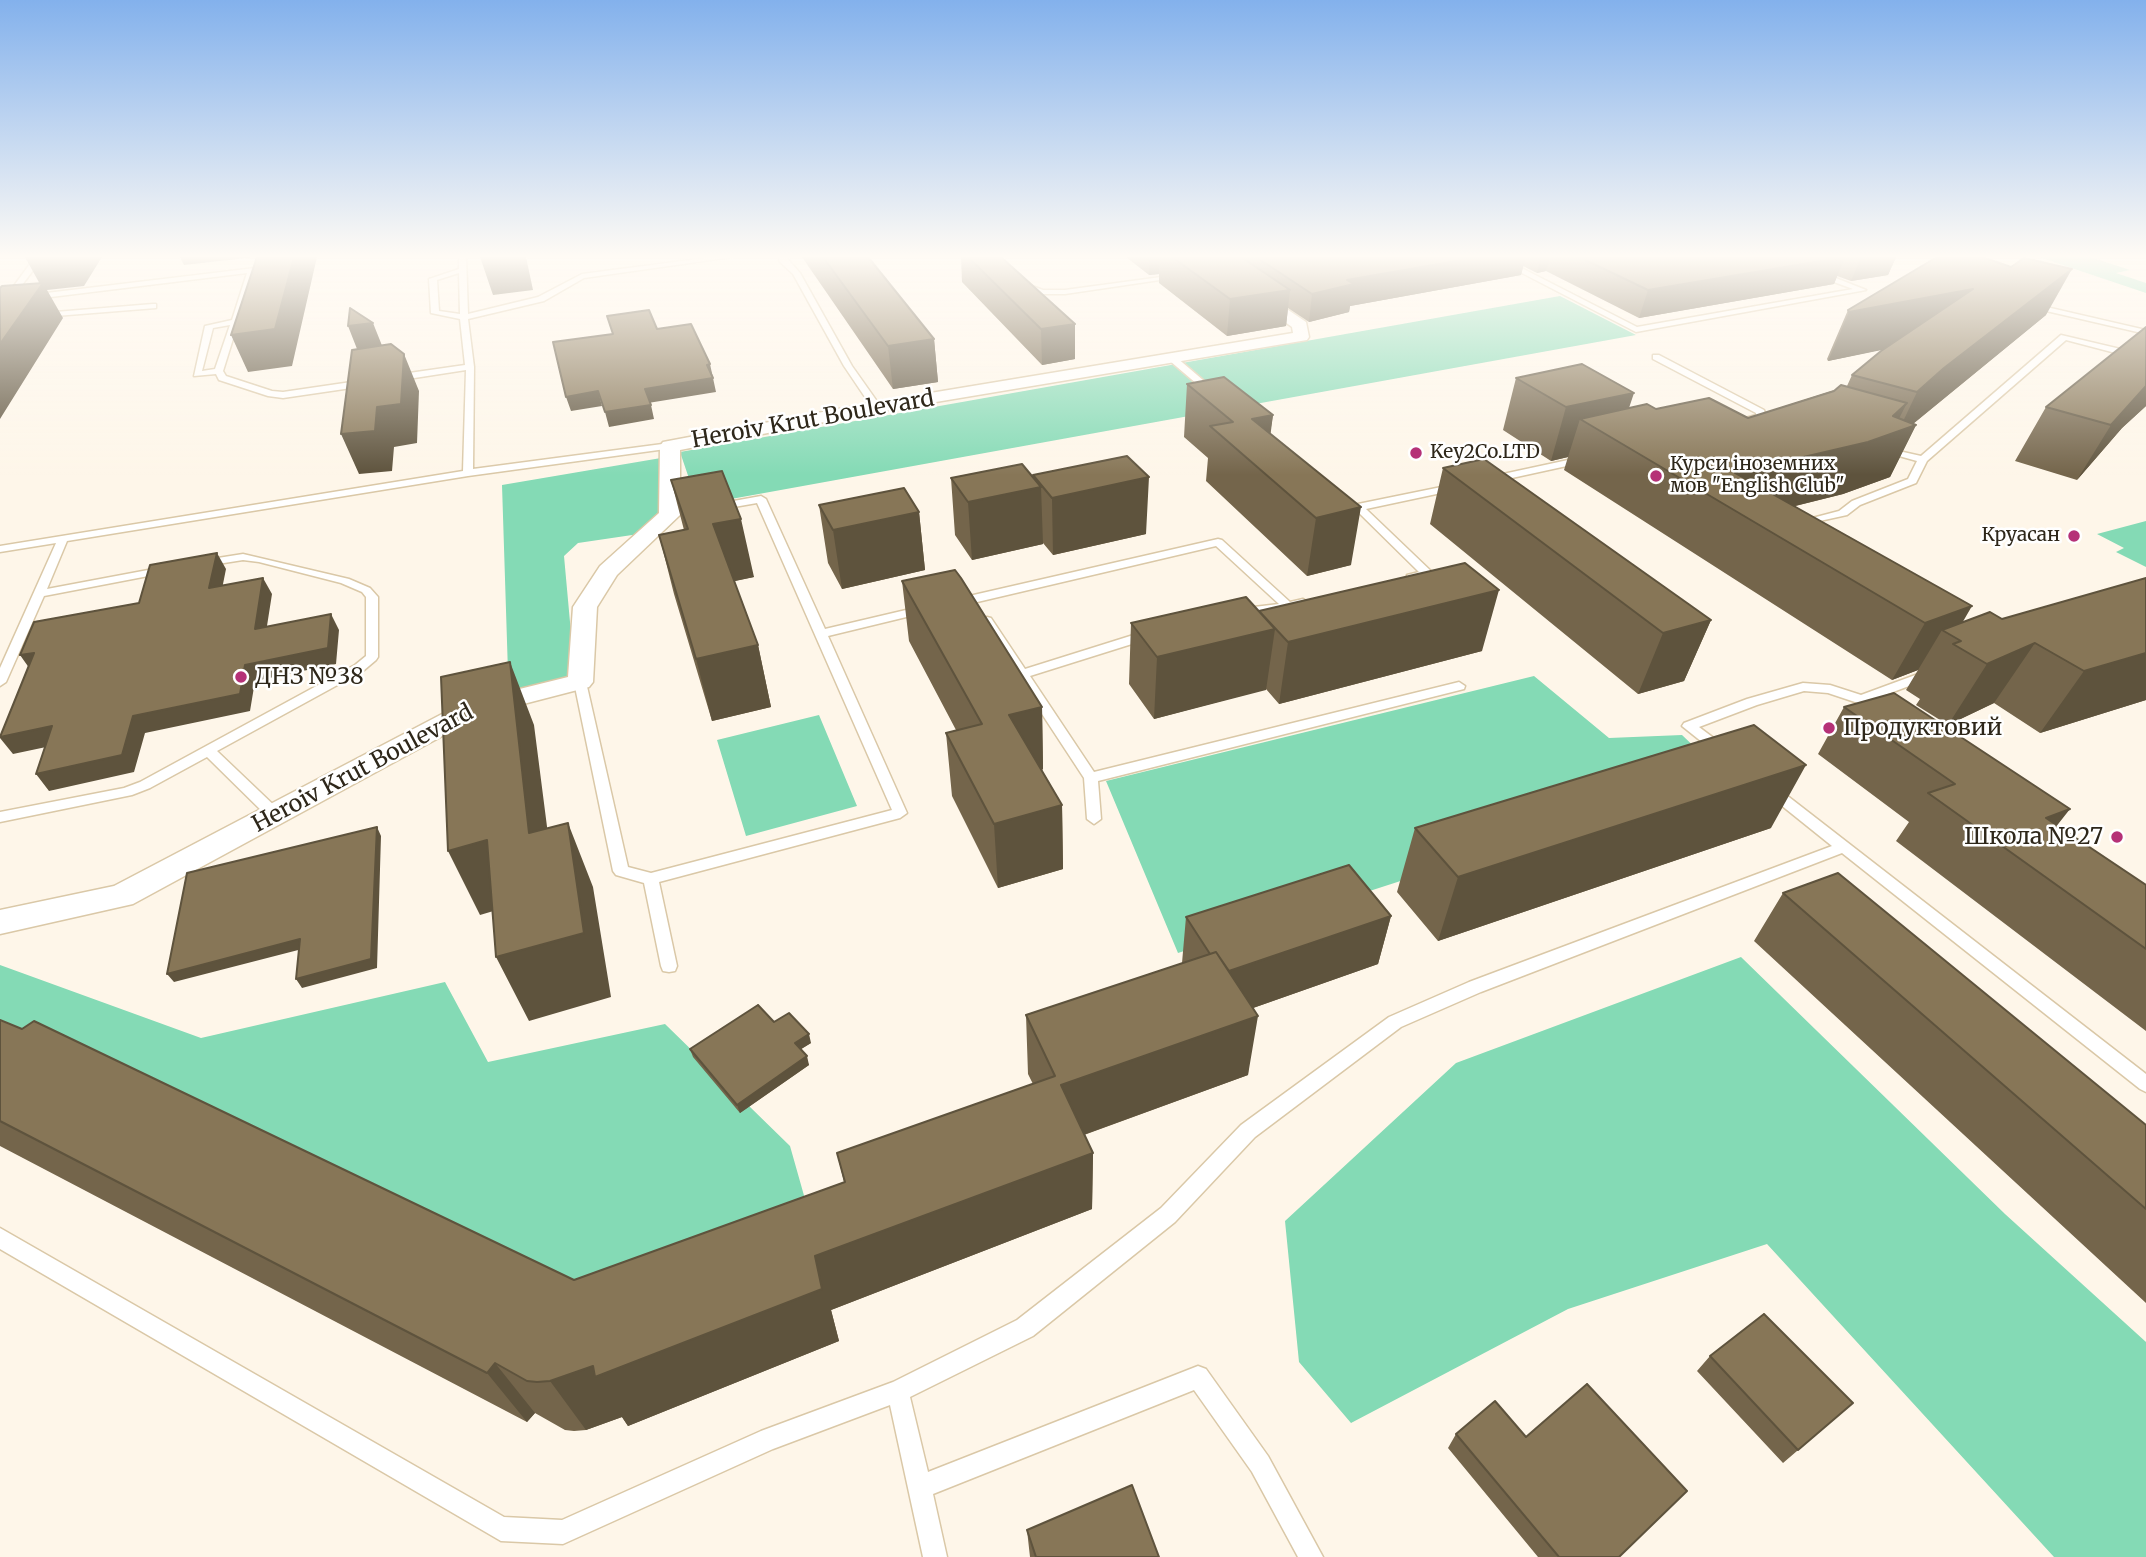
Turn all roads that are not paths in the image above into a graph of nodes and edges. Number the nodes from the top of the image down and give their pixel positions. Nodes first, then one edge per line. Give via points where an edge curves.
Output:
1 (208, 330) edge
2 (231, 330) edge
3 (466, 330) edge
4 (828, 330) edge
5 (1300, 330) edge
6 (1656, 357) dead end
7 (2146, 358) edge
8 (1173, 359) junction
9 (470, 368) junction
10 (219, 371) junction
11 (390, 379) edge
12 (377, 381) edge
13 (1223, 402) edge
14 (876, 407) junction
15 (1736, 423) edge
16 (670, 446) junction
17 (1873, 446) edge
18 (1596, 457) edge
19 (1923, 460) junction
20 (468, 473) junction
21 (1482, 481) junction
22 (1493, 490) edge
23 (708, 508) edge
24 (1794, 526) edge
25 (63, 539) junction
26 (0, 549) edge
27 (1402, 579) edge
28 (38, 594) junction
29 (972, 599) junction
30 (1314, 600) edge
31 (1288, 606) junction
32 (1222, 614) edge
33 (1156, 632) edge
34 (821, 634) junction
35 (1947, 667) edge
36 (1024, 674) junction
37 (0, 682) edge
38 (580, 682) junction
39 (1460, 686) dead end
40 (208, 750) junction
41 (1731, 758) edge
42 (1091, 778) junction
43 (1762, 782) edge
44 (275, 815) junction
45 (0, 817) edge
46 (1094, 819) dead end
47 (1844, 847) junction
48 (651, 879) junction
49 (0, 922) edge
50 (669, 967) dead end
51 (2146, 1084) edge
52 (0, 1238) edge
53 (898, 1391) junction
54 (920, 1487) junction
55 (934, 1557) edge
56 (1311, 1557) edge

1 - 10 lane via 197,374
2 - 10 lane
3 - 9 lane
4 - 14 lane
5 - 8 street, Heroiv Krut Boulevard via 1301,337
6 - 15 lane via 1767,414
7 - 19 lane via 2064,337
8 - 13 lane
8 - 14 street, Heroiv Krut Boulevard
9 - 11 lane
9 - 20 lane
10 - 12 lane via 222,378 284,395
14 - 16 street, Heroiv Krut Boulevard
16 - 20 lane
16 - 38 street, Heroiv Krut Boulevard via 676,514 608,571 585,607
17 - 19 lane
18 - 21 lane
19 - 24 lane via 1912,481 1856,503 1843,513
20 - 25 lane
21 - 22 lane
21 - 27 lane via 1353,503 1427,573
23 - 34 lane via 761,499
25 - 26 lane
25 - 28 lane
28 - 37 lane
28 - 40 lane via 243,557 366,590 372,597 369,662
29 - 31 lane via 1218,542
29 - 34 lane
29 - 36 lane
30 - 31 lane
31 - 32 lane
33 - 36 lane
34 - 48 lane via 900,813
35 - 41 lane via 1861,700 1803,687 1689,726
36 - 42 lane
38 - 44 street, Heroiv Krut Boulevard via 472,709
38 - 48 lane via 621,871
39 - 42 lane
40 - 44 lane
40 - 45 lane via 127,792
42 - 46 lane
43 - 47 lane
44 - 49 street, Heroiv Krut Boulevard via 122,896
47 - 51 lane
47 - 53 lane via 1475,987 1395,1022 1248,1131 1168,1215 1025,1328
48 - 50 lane
52 - 53 lane via 501,1529 563,1532 769,1439
53 - 54 lane
54 - 55 lane
54 - 56 lane via 1198,1377 1260,1464

